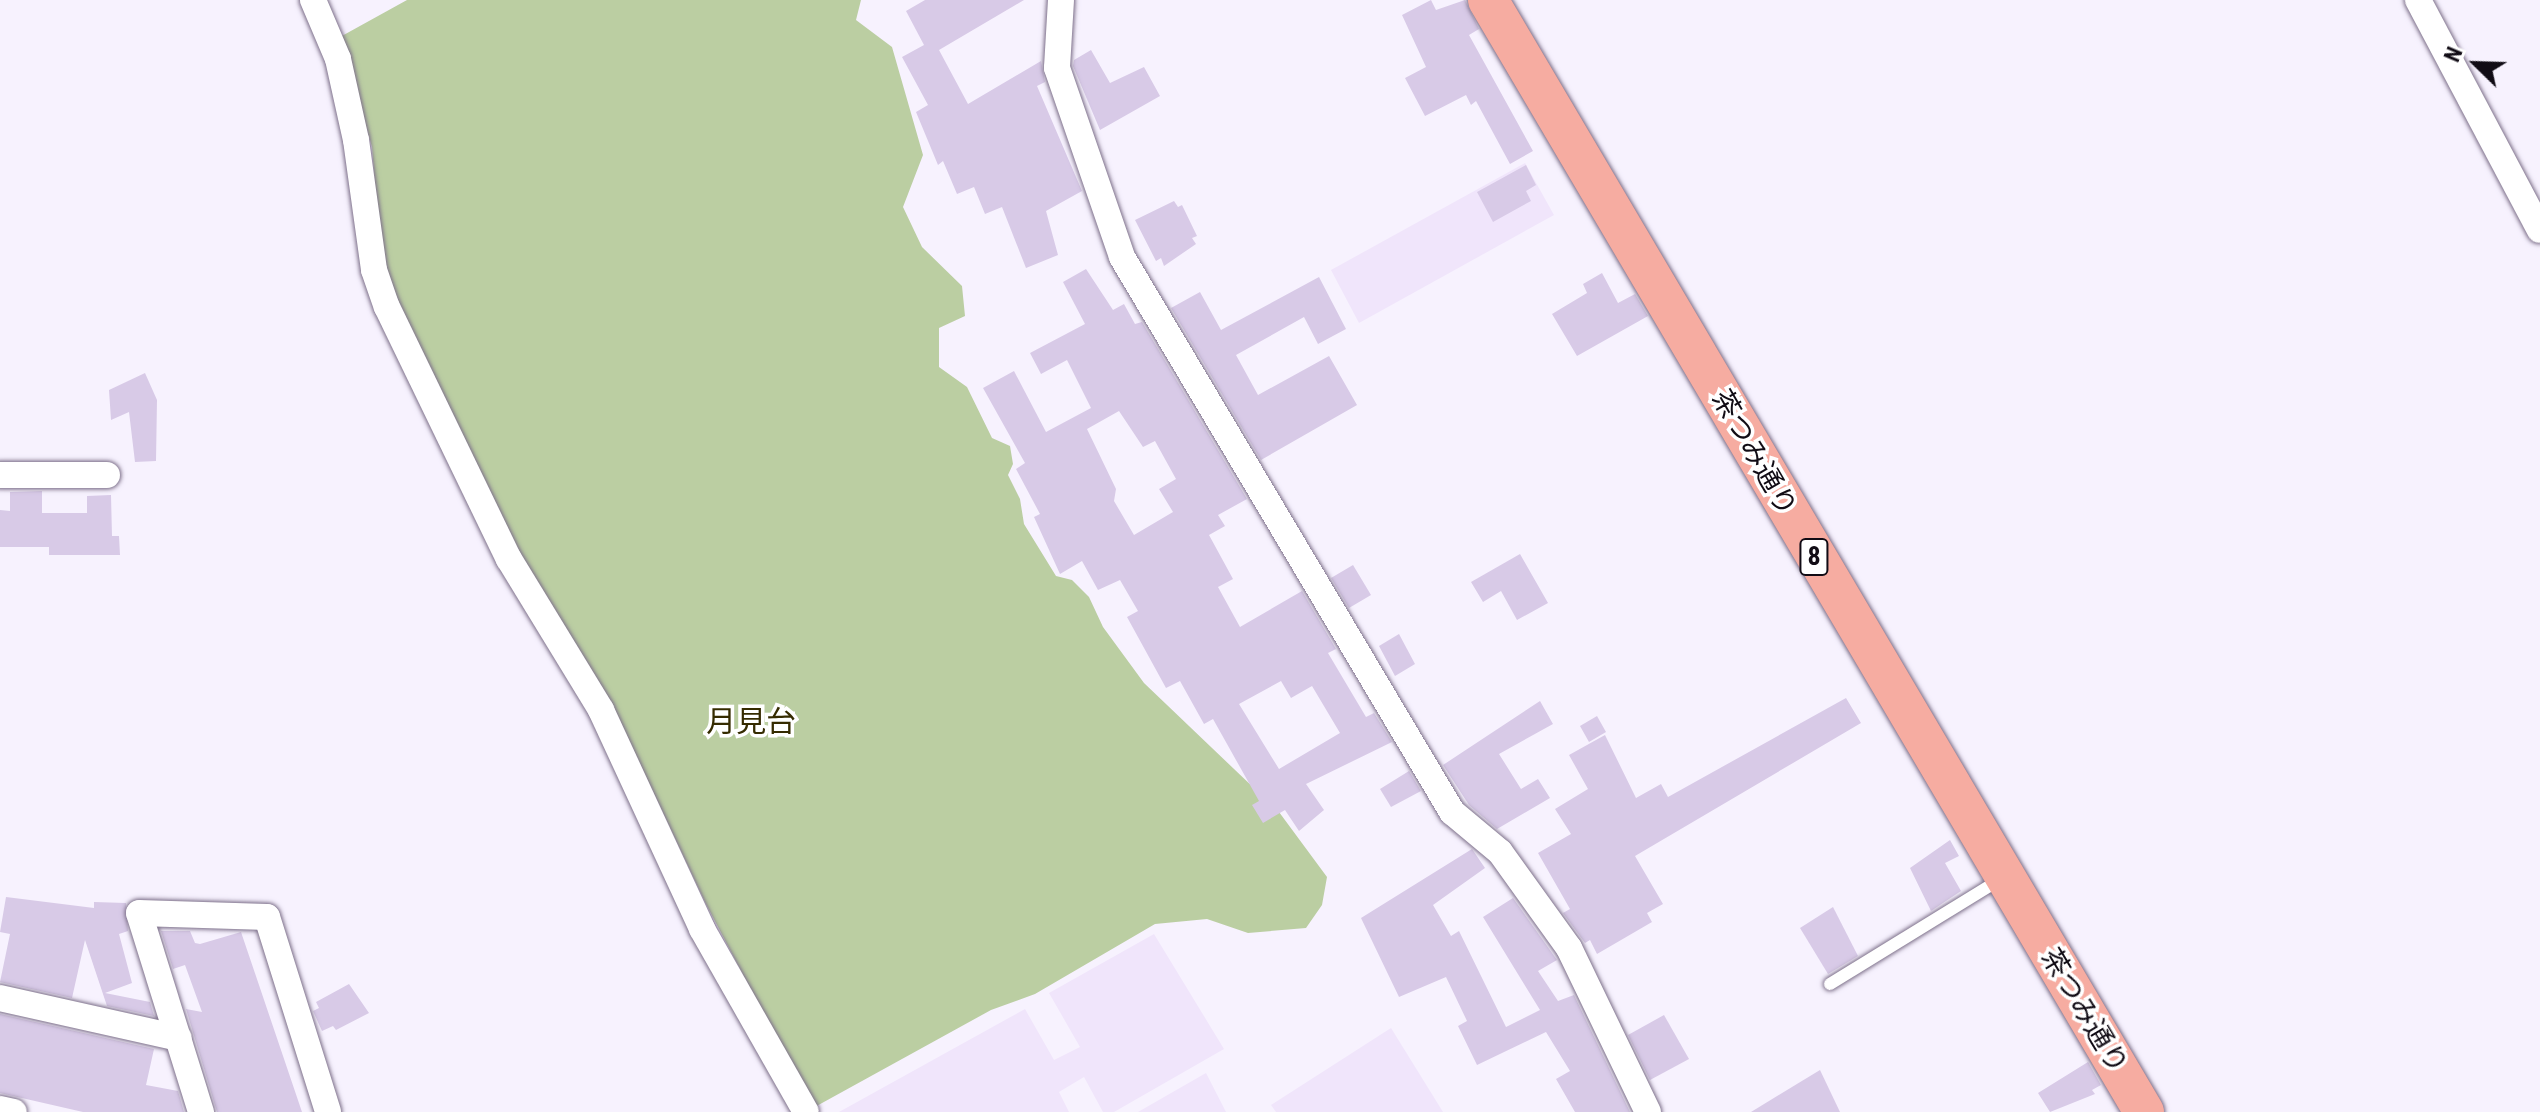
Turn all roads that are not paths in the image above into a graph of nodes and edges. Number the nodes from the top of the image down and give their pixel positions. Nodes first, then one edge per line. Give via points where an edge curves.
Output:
1 (313, 0) edge
2 (1061, 0) edge
3 (1488, 0) edge
4 (2418, 0) edge
5 (2540, 230) edge
6 (0, 475) edge
7 (107, 475) dead end
8 (2003, 877) junction
9 (1830, 984) dead end
10 (0, 998) edge
11 (179, 1038) junction
12 (0, 1109) edge
13 (2136, 1109) edge
14 (14, 1112) edge
15 (201, 1112) edge
16 (328, 1112) edge
17 (806, 1112) edge
18 (1648, 1112) edge

1 - 17 street via 338,59 356,140 374,270 387,307 509,559 601,710 702,929
2 - 18 street via 1057,68 1122,257 1452,812 1500,852 1569,948
3 - 8 main road, 茶つみ通り / 8
4 - 5 street
6 - 7 street
8 - 9 lane
8 - 13 main road, 茶つみ通り / 8
10 - 11 street
11 - 15 street
11 - 16 street via 139,913 267,917
12 - 14 street

